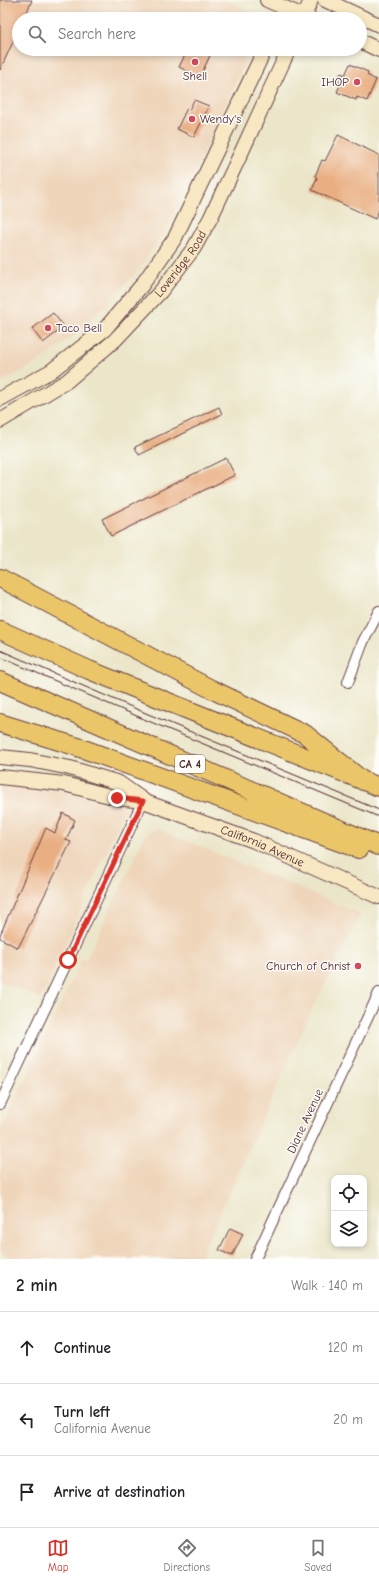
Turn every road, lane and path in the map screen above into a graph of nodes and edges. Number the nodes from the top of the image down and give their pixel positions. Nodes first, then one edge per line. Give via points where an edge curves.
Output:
1 (267, 0) edge
2 (311, 0) edge
3 (325, 0) edge
4 (284, 9) edge
5 (308, 12) edge
6 (351, 12) edge
7 (367, 19) edge
8 (379, 25) edge
9 (367, 44) edge
10 (379, 50) edge
11 (262, 56) edge
12 (286, 56) edge
13 (0, 398) edge
14 (0, 421) edge
15 (0, 578) edge
16 (379, 611) edge
17 (0, 630) edge
18 (0, 681) edge
19 (348, 682) dead end
20 (0, 723) edge
21 (0, 757) edge
22 (0, 777) edge
23 (371, 784) edge
24 (143, 801) junction
25 (379, 846) edge
26 (379, 853) edge
27 (379, 897) edge
28 (379, 993) edge
29 (0, 1104) edge
30 (255, 1259) edge

1 - 4 main road
2 - 5 main road
3 - 6 main road
7 - 8 main road
9 - 10 main road
11 - 13 main road, Loveridge Road via 175,238 142,285 105,329 51,371
12 - 14 main road, Loveridge Road via 211,217 194,248 161,291 114,340 67,381
15 - 23 highway via 211,689 305,734
16 - 19 street via 363,642
17 - 23 highway via 89,670
18 - 25 highway, CA 4
20 - 26 highway via 78,747 368,853
21 - 24 main road, California Avenue via 70,768 119,783
22 - 24 main road, California Avenue via 64,784 117,798
24 - 27 main road, California Avenue via 254,841
24 - 29 street
28 - 30 street, Diane Avenue

